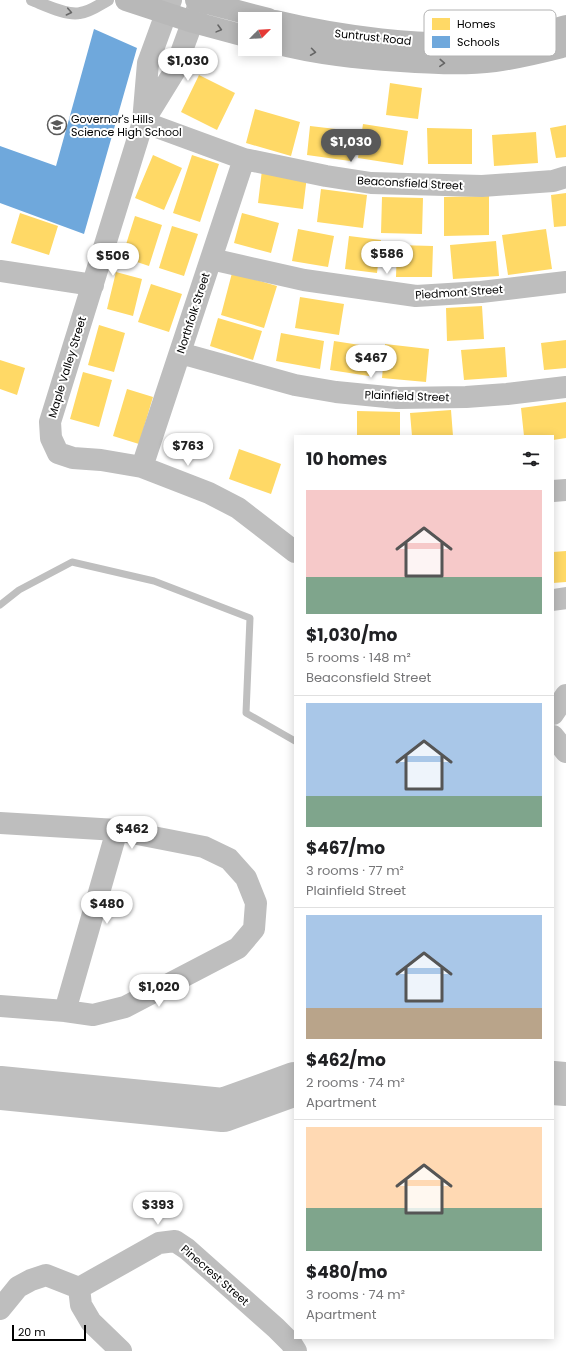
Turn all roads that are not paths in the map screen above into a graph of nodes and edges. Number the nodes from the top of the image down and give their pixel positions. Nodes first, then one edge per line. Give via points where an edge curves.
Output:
1 (32, 0) edge
2 (108, 0) edge
3 (126, 0) edge
4 (198, 1) edge
5 (169, 7) edge
6 (241, 12) edge
7 (194, 22) junction
8 (282, 23) edge
9 (566, 26) edge
10 (556, 28) edge
11 (238, 34) edge
12 (424, 42) edge
13 (282, 45) edge
14 (566, 46) edge
15 (556, 49) edge
16 (525, 56) edge
17 (143, 122) junction
18 (244, 159) junction
19 (566, 177) edge
20 (211, 258) junction
21 (0, 271) edge
22 (566, 282) edge
23 (92, 285) junction
24 (180, 353) junction
25 (566, 386) edge
26 (142, 467) junction
27 (566, 490) edge
28 (554, 491) edge
29 (294, 551) edge
30 (566, 598) edge
31 (554, 600) edge
32 (566, 695) edge
33 (554, 713) edge
34 (554, 737) edge
35 (566, 752) edge
36 (0, 823) edge
37 (117, 830) junction
38 (0, 1006) edge
39 (65, 1011) junction
40 (79, 1288) junction
41 (0, 1309) edge
42 (121, 1351) edge
43 (296, 1351) edge

1 -> 2 lane via 71,14 90,10
3 - 5 street
4 - 6 street
4 - 7 street
5 - 7 street
5 - 17 street via 148,63
7 -> 11 street
7 - 17 street via 174,72
8 - 12 street, Suntrust Road via 362,37
9 - 10 street, Suntrust Road
13 -> 16 street, Suntrust Road via 304,51 356,58 452,64
15 -> 14 street, Suntrust Road
17 - 18 street, Beaconsfield Street
17 - 23 street, Maple Valley Street
18 - 19 street, Beaconsfield Street via 371,183 482,186 553,181
18 - 20 street, Northfolk Street
20 - 22 street, Piedmont Street via 304,280 416,296 481,292
20 - 24 street, Northfolk Street
21 - 23 street
23 - 26 street, Maple Valley Street via 50,422 51,438 58,453 73,458
24 - 25 street, Plainfield Street via 295,385 397,398 466,397
24 - 26 street, Northfolk Street
26 - 29 street, Maple Valley Street via 209,493 238,508
27 - 28 street
30 - 31 street
32 - 33 street
34 - 35 street
36 - 37 street
37 - 39 street
37 - 39 street via 204,847 229,859 246,878 256,903 254,929 238,948 125,1007 93,1015
38 - 39 street
40 - 41 street via 46,1275 18,1287
40 - 42 street via 81,1305 91,1322
40 - 43 street, Pinecrest Street via 159,1243 175,1241 276,1328

